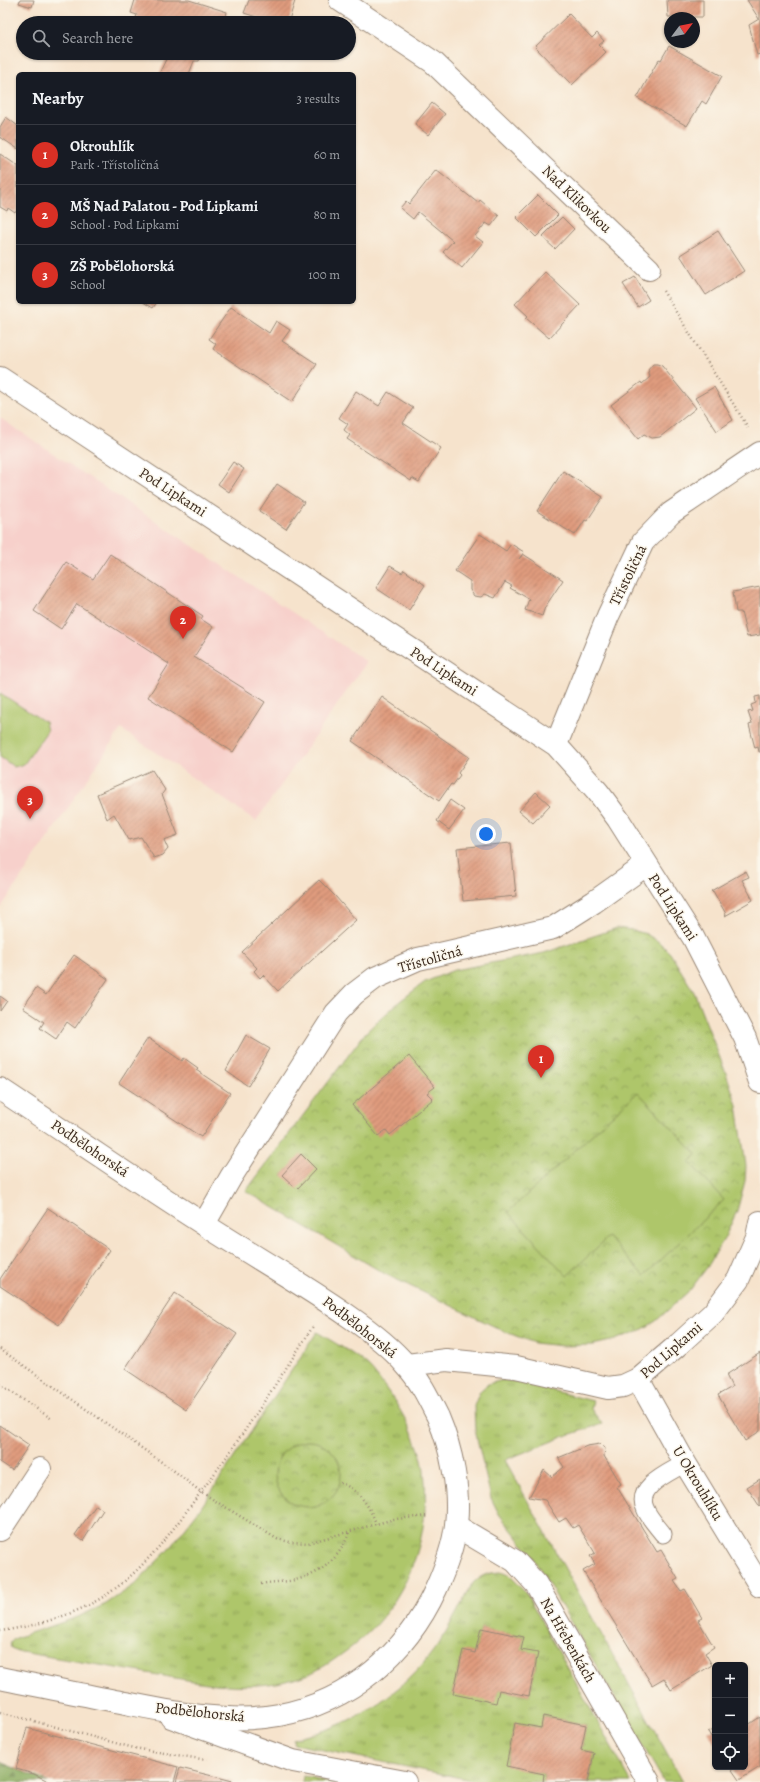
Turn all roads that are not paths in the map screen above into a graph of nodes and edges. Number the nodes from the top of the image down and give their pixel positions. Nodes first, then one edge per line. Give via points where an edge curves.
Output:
1 (340, 0) edge
2 (649, 269) road end
3 (0, 378) edge
4 (760, 453) edge
5 (556, 745) junction
6 (646, 865) junction
7 (760, 1082) edge
8 (0, 1089) edge
9 (760, 1222) edge
10 (204, 1224) junction
11 (407, 1365) junction
12 (638, 1379) junction
13 (685, 1463) junction
14 (40, 1469) dead end
15 (456, 1526) junction
16 (0, 1530) edge
17 (663, 1534) dead end
18 (760, 1586) edge
19 (0, 1678) edge
20 (141, 1706) junction
21 (405, 1782) edge
22 (649, 1782) edge

1 - 2 street, Nad Klikovkou via 433,62
3 - 5 street, Pod Lipkami
4 - 5 street, Třístoličná via 671,513 643,542 608,616
5 - 6 street, Pod Lipkami via 598,792
6 - 7 street, Pod Lipkami via 694,937 745,1038
6 - 10 street, Třístoličná via 553,928 418,959 375,978 354,994 336,1013 231,1177
8 - 10 street, Podbělohorská
9 - 12 street, Pod Lipkami via 757,1237 738,1280 713,1313
10 - 11 street, Podbělohorská via 322,1297 375,1335
11 - 12 street, Pod Lipkami via 446,1360 508,1366 608,1388 623,1386
11 - 15 street, Podbělohorská via 429,1398 452,1458
12 - 13 street, U Okrouhlíku
13 - 17 lane via 650,1485 643,1495 644,1508
13 - 18 street, U Okrouhlíku
14 - 16 street
15 - 20 street, Podbělohorská via 446,1566 430,1602 413,1630 386,1661 344,1691 310,1707 278,1715 244,1718 198,1716
15 - 22 street, Na Hřebenkách via 515,1561 536,1584
19 - 20 street, Podbělohorská
20 - 21 street via 293,1761

